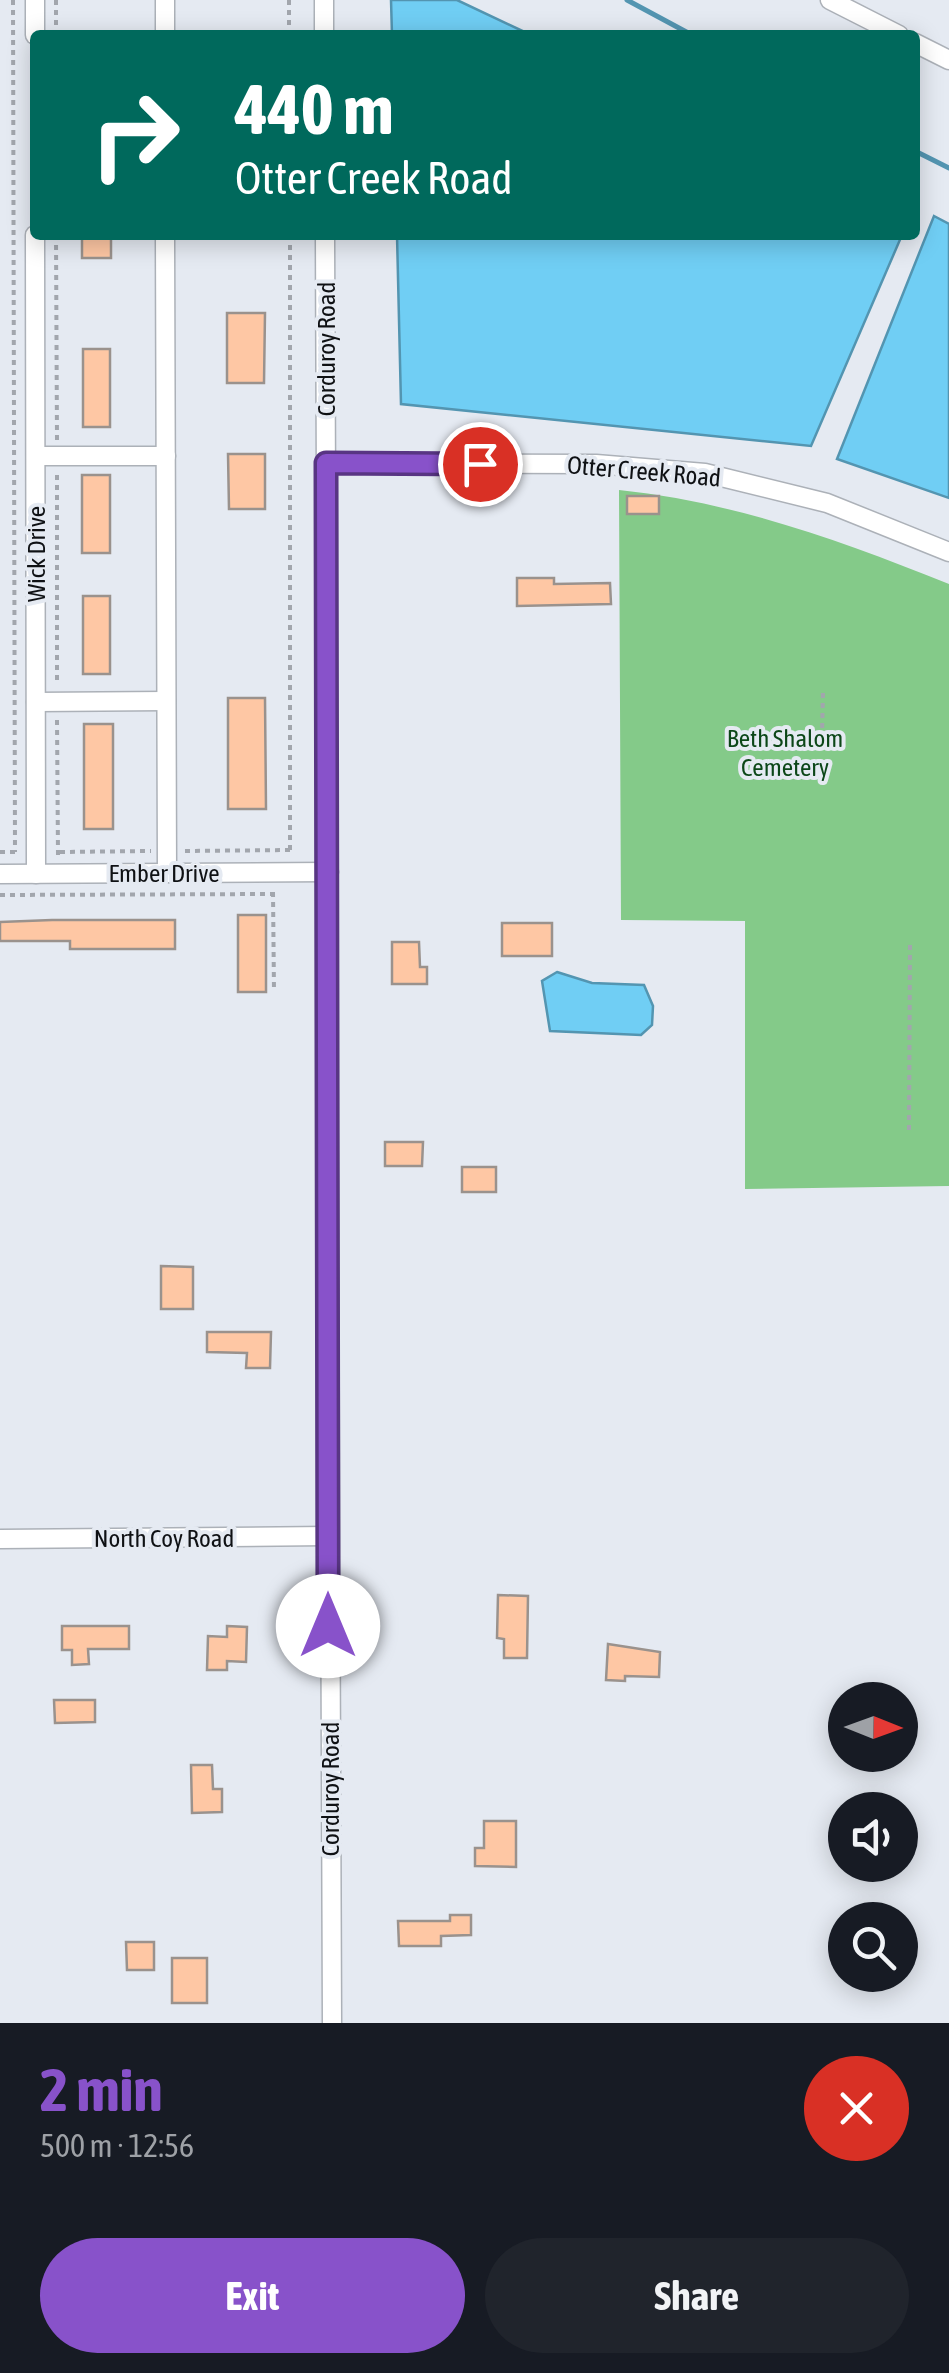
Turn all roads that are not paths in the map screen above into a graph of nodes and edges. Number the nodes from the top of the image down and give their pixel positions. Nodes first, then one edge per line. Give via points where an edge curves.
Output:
1 (35, 0) edge
2 (165, 0) edge
3 (324, 0) edge
4 (830, 0) edge
5 (35, 30) edge
6 (165, 30) edge
7 (324, 30) edge
8 (889, 30) edge
9 (920, 46) edge
10 (949, 60) edge
11 (35, 240) edge
12 (165, 240) edge
13 (325, 240) edge
14 (36, 456) junction
15 (166, 456) junction
16 (326, 463) junction
17 (949, 552) edge
18 (166, 701) junction
19 (36, 702) junction
20 (329, 872) junction
21 (167, 873) junction
22 (0, 874) edge
23 (36, 874) junction
24 (328, 1536) junction
25 (0, 1539) edge
26 (332, 2023) edge

1 - 5 street
2 - 6 street
3 - 7 street
4 - 8 street
9 - 10 street
11 - 14 street, Wick Drive
12 - 15 street
13 - 16 street, Corduroy Road
14 - 15 street
14 - 19 street, Wick Drive
15 - 18 street
16 - 17 street, Otter Creek Road via 596,464 704,473 826,503
16 - 20 street, Corduroy Road
18 - 19 street
18 - 21 street
19 - 23 street, Wick Drive
20 - 21 street, Ember Drive
20 - 24 street, Corduroy Road
21 - 23 street, Ember Drive
22 - 23 street, Ember Drive
24 - 25 street, North Coy Road
24 - 26 street, Corduroy Road

